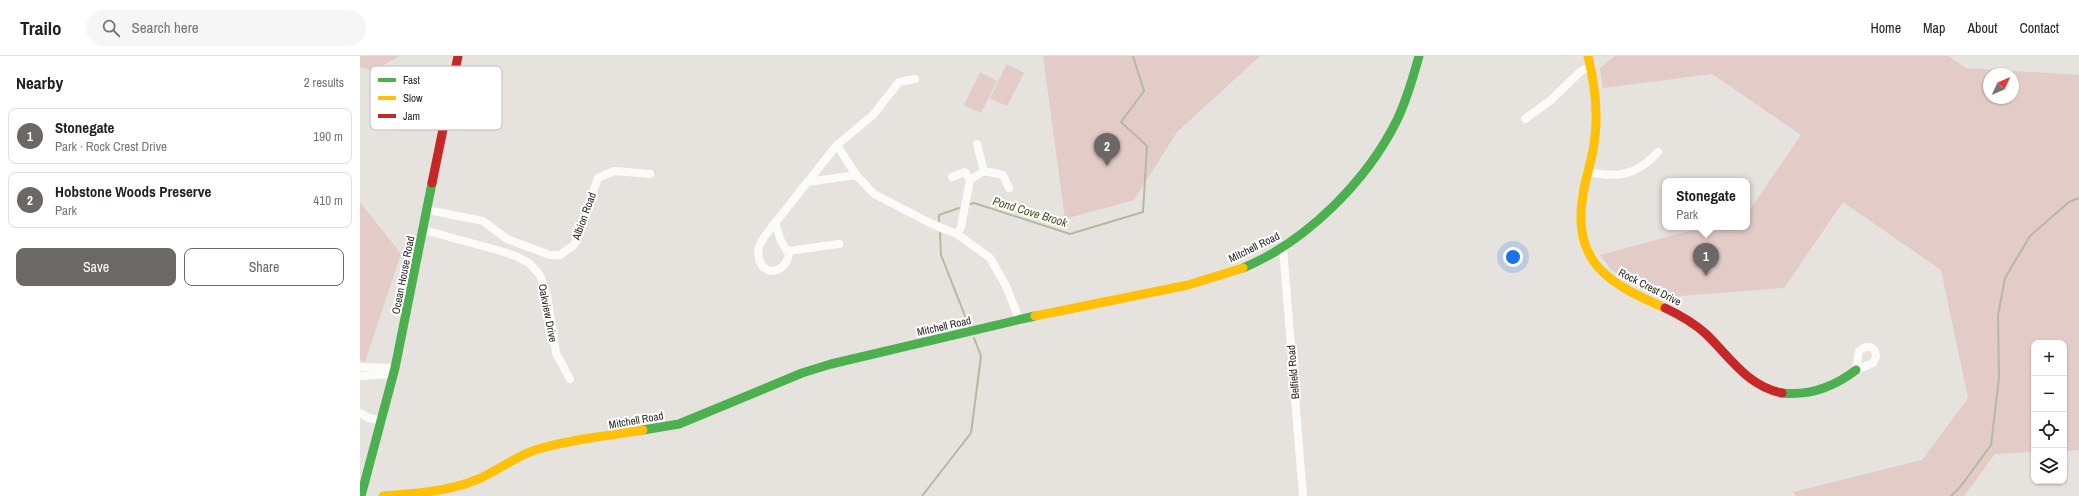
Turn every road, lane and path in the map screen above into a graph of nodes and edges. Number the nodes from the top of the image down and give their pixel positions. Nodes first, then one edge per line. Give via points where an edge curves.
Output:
1 (458, 56) edge
2 (1419, 56) edge
3 (1588, 56) edge
4 (456, 66) edge
5 (1590, 66) junction
6 (915, 80) dead end
7 (1524, 119) dead end
8 (444, 130) edge
9 (978, 144) dead end
10 (837, 145) junction
11 (1658, 152) dead end
12 (984, 171) junction
13 (1587, 172) junction
14 (650, 174) dead end
15 (856, 175) junction
16 (952, 177) dead end
17 (970, 180) junction
18 (807, 182) junction
19 (1009, 188) dead end
20 (428, 210) junction
21 (774, 223) junction
22 (424, 230) junction
23 (957, 234) junction
24 (840, 244) dead end
25 (1283, 248) junction
26 (788, 251) junction
27 (1020, 321) junction
28 (360, 367) edge
29 (1856, 370) dead end
30 (394, 371) junction
31 (360, 376) edge
32 (570, 379) dead end
33 (360, 413) edge
34 (382, 421) junction
35 (361, 496) edge
36 (383, 496) edge
37 (1303, 496) edge

1 - 4 street, Ocean House Road
2 - 25 street, Mitchell Road via 1398,119 1377,154 1325,216
3 - 5 street, Rock Crest Drive
5 - 7 street via 1581,71 1551,100
5 - 13 street, Rock Crest Drive via 1595,90 1596,124
6 - 10 street via 899,82 873,115
8 - 20 street, Ocean House Road
9 - 12 street
10 - 15 street
10 - 18 street
11 - 13 street via 1644,165 1623,174 1610,176
12 - 17 street
12 - 19 street via 1003,175
13 - 29 street, Rock Crest Drive via 1580,202 1580,224 1584,243 1593,260 1609,279 1696,326 1737,369 1762,387 1781,393 1809,393 1831,387
14 - 20 street, Albion Road via 614,171 598,178 574,245 560,255 550,255 507,239 483,221
15 - 18 street
15 - 23 street via 874,194
16 - 17 street via 965,172
17 - 23 street via 961,227
18 - 21 street
20 - 22 street, Ocean House Road
21 - 26 street
21 - 26 street via 758,247 760,263 770,271 778,270 786,262
22 - 30 street, Ocean House Road
22 - 32 street, Oakview Drive via 497,250 529,263 540,275 547,295 556,353
23 - 27 street via 990,258 1006,286
24 - 26 street
25 - 27 street, Mitchell Road via 1254,263 1204,281 1105,300
25 - 37 street, Belfield Road
27 - 36 street, Mitchell Road via 831,364 802,373 679,424 535,450 462,486 434,492
28 - 30 street
30 - 31 street
30 - 34 street, Ocean House Road
33 - 34 street
34 - 35 street, Ocean House Road

